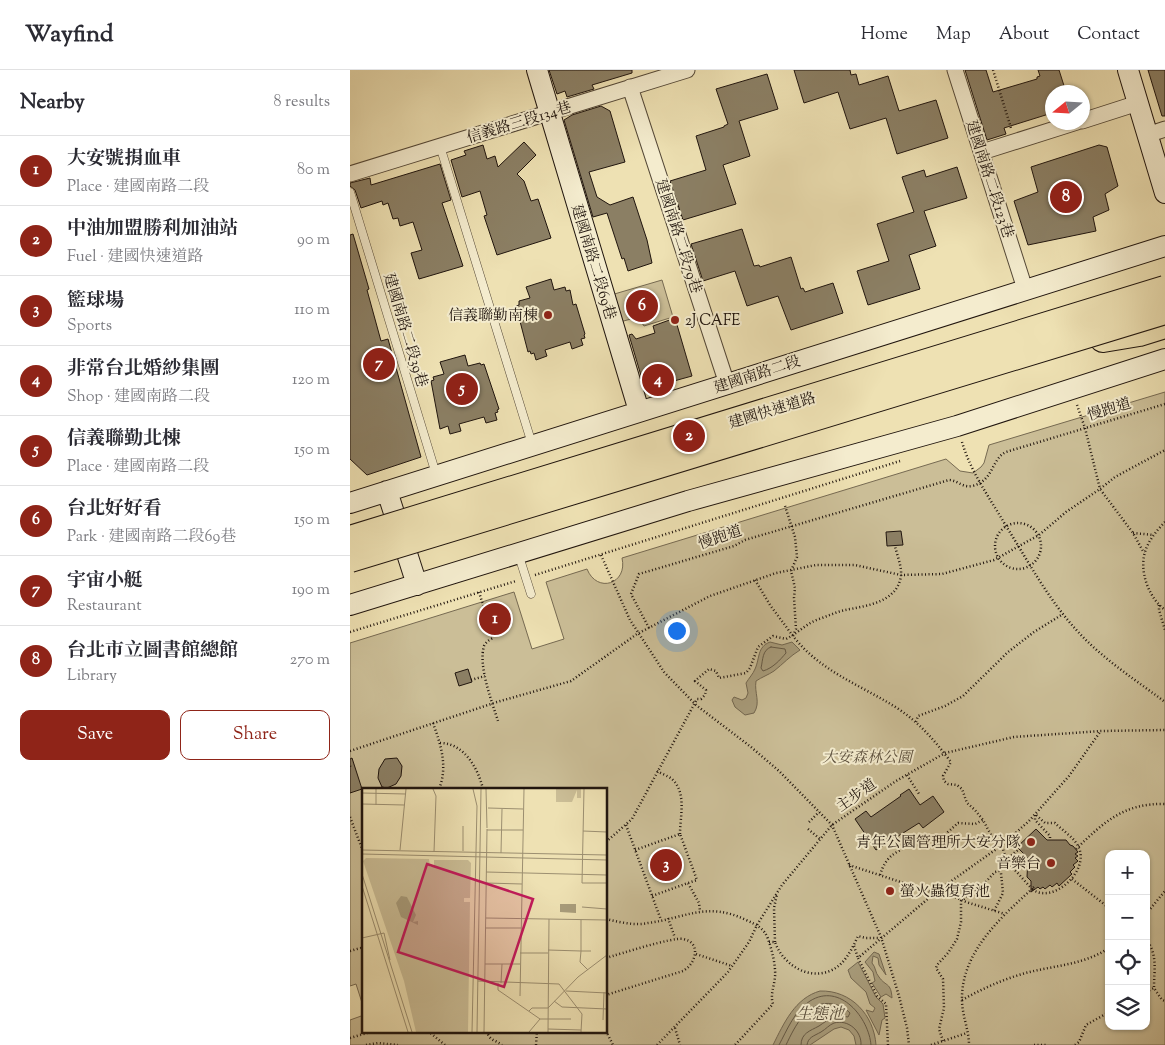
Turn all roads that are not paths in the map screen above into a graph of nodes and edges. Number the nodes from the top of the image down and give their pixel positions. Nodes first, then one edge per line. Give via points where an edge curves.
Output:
1 (537, 70) edge
2 (688, 70) edge
3 (955, 70) edge
4 (1128, 70) edge
5 (651, 75) edge
6 (630, 87) junction
7 (1138, 103) junction
8 (550, 112) junction
9 (1090, 118) edge
10 (1053, 130) edge
11 (1156, 132) edge
12 (440, 146) junction
13 (982, 152) junction
14 (350, 174) edge
15 (350, 192) edge
16 (1165, 193) edge
17 (1165, 246) edge
18 (1025, 288) junction
19 (1165, 289) edge
20 (1165, 311) edge
21 (1165, 325) edge
22 (1029, 352) junction
23 (1165, 360) edge
24 (727, 384) junction
25 (639, 411) junction
26 (532, 446) junction
27 (436, 476) junction
28 (387, 491) junction
29 (350, 503) edge
30 (350, 539) edge
31 (518, 554) junction
32 (350, 559) edge
33 (417, 585) junction
34 (531, 594) dead end
35 (350, 605) edge

1 - 8 street, 建國南路二段69巷
2 - 5 street, 信義路三段134巷
3 - 13 street, 建國南路二段123巷
4 - 7 street
5 - 6 street, 信義路三段134巷
6 - 8 street, 信義路三段134巷
6 - 24 street, 建國南路二段79巷
7 - 9 street
7 - 11 street
8 - 12 street, 信義路三段134巷
8 - 25 street, 建國南路二段69巷
10 - 13 street
11 - 16 street
12 - 14 street, 信義路三段134巷
12 - 26 lane
13 - 18 street, 建國南路二段123巷
15 - 27 lane, 建國南路二段39巷
17 - 18 street, 建國南路二段
18 - 24 street, 建國南路二段
19 - 30 highway, 建國快速道路, bridge
20 - 22 highway, 建國快速道路, bridge
21 - 22 highway, bridge via 1139,333
22 - 32 highway, 建國快速道路, bridge
23 - 31 street via 1074,398 957,426 688,500
24 - 25 street, 建國南路二段
25 - 26 street, 建國南路二段
26 - 27 street, 建國南路二段
27 - 28 street, 建國南路二段
28 - 29 street, 建國南路二段
28 - 33 street
31 - 33 street
31 - 34 lane
33 - 35 street

